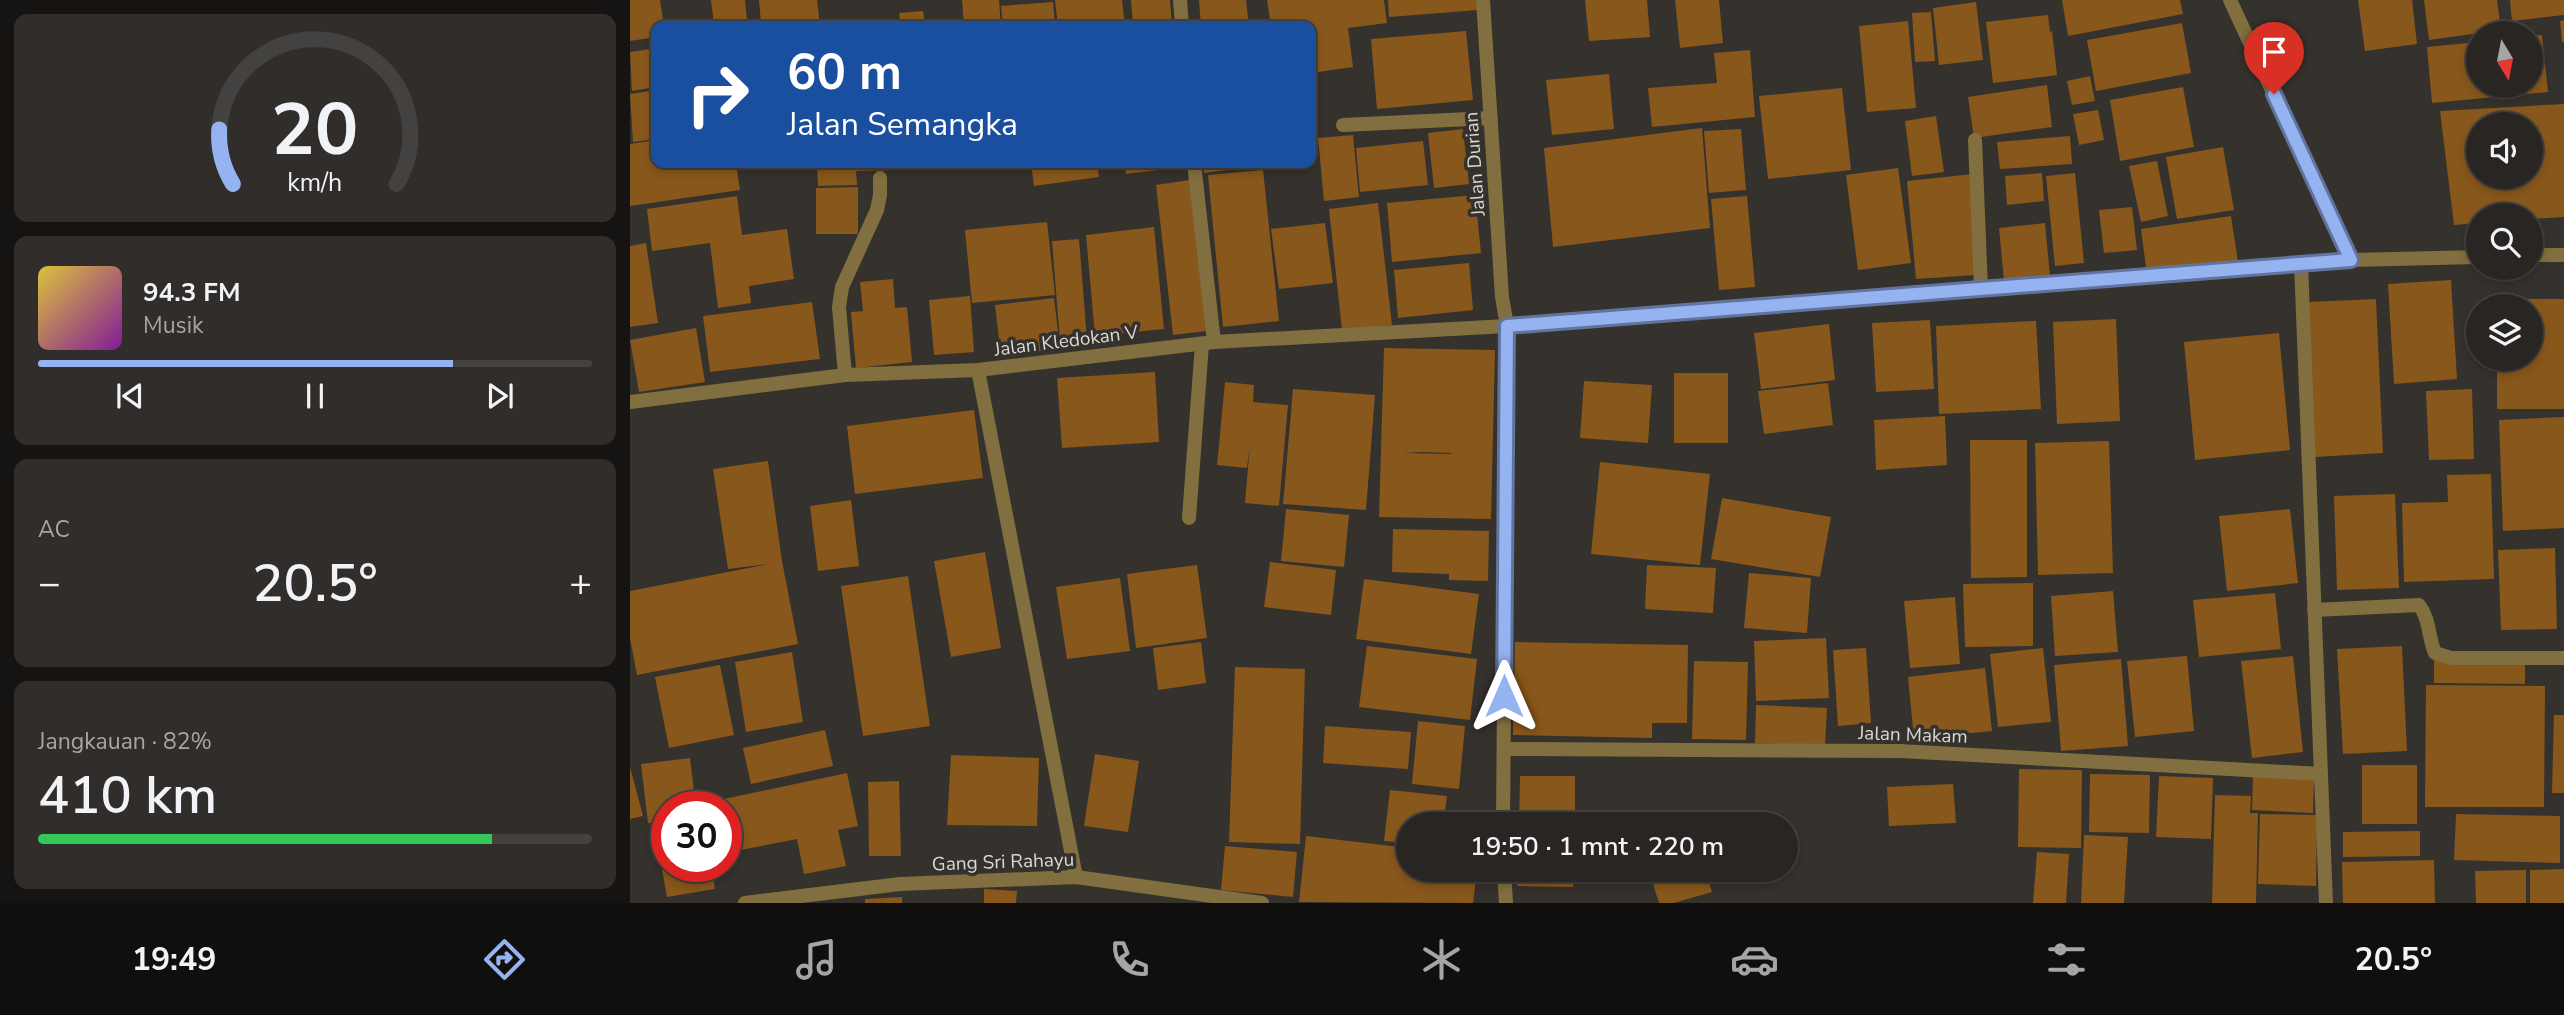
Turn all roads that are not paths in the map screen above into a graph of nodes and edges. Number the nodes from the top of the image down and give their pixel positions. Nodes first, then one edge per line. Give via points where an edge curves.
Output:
1 (1180, 0) edge
2 (1483, 0) edge
3 (2230, 0) edge
4 (1182, 21) edge
5 (1491, 118) junction
6 (1343, 125) dead end
7 (1975, 140) dead end
8 (1194, 168) edge
9 (880, 178) dead end
10 (2564, 255) edge
11 (2543, 256) edge
12 (2466, 257) edge
13 (2351, 260) junction
14 (2301, 263) junction
15 (1981, 289) junction
16 (1507, 326) junction
17 (1208, 343) junction
18 (978, 370) junction
19 (845, 375) junction
20 (630, 402) edge
21 (1189, 519) dead end
22 (2314, 610) junction
23 (2564, 658) edge
24 (1504, 750) junction
25 (2321, 774) junction
26 (1503, 812) edge
27 (1076, 877) junction
28 (1505, 882) edge
29 (745, 903) edge
30 (1262, 903) edge
31 (1507, 903) edge
32 (2326, 903) edge

1 - 4 street
2 - 5 street, Jalan Durian
3 - 13 street
5 - 6 street
5 - 16 street, Jalan Durian
7 - 15 street
8 - 17 street
9 - 19 street via 877,210 842,286 839,307
10 - 11 street
12 - 13 street, Jalan Kledokan V
13 - 14 street, Jalan Kledokan V
14 - 15 street, Jalan Kledokan V
14 - 22 street
15 - 16 street, Jalan Kledokan V
16 - 17 street, Jalan Kledokan V
16 - 24 street, Jalan Durian
17 - 18 street, Jalan Kledokan V
17 - 21 street
18 - 19 street, Jalan Kledokan V
18 - 27 street
19 - 20 street, Jalan Kledokan V
22 - 23 street via 2419,605 2426,614 2435,653 2451,659
22 - 25 street
24 - 25 street, Jalan Makam via 1900,751
24 - 26 street, Jalan Durian
25 - 32 street
27 - 29 street, Gang Sri Rahayu via 900,884
27 - 30 street, Gang Sri Rahayu
28 - 31 street

